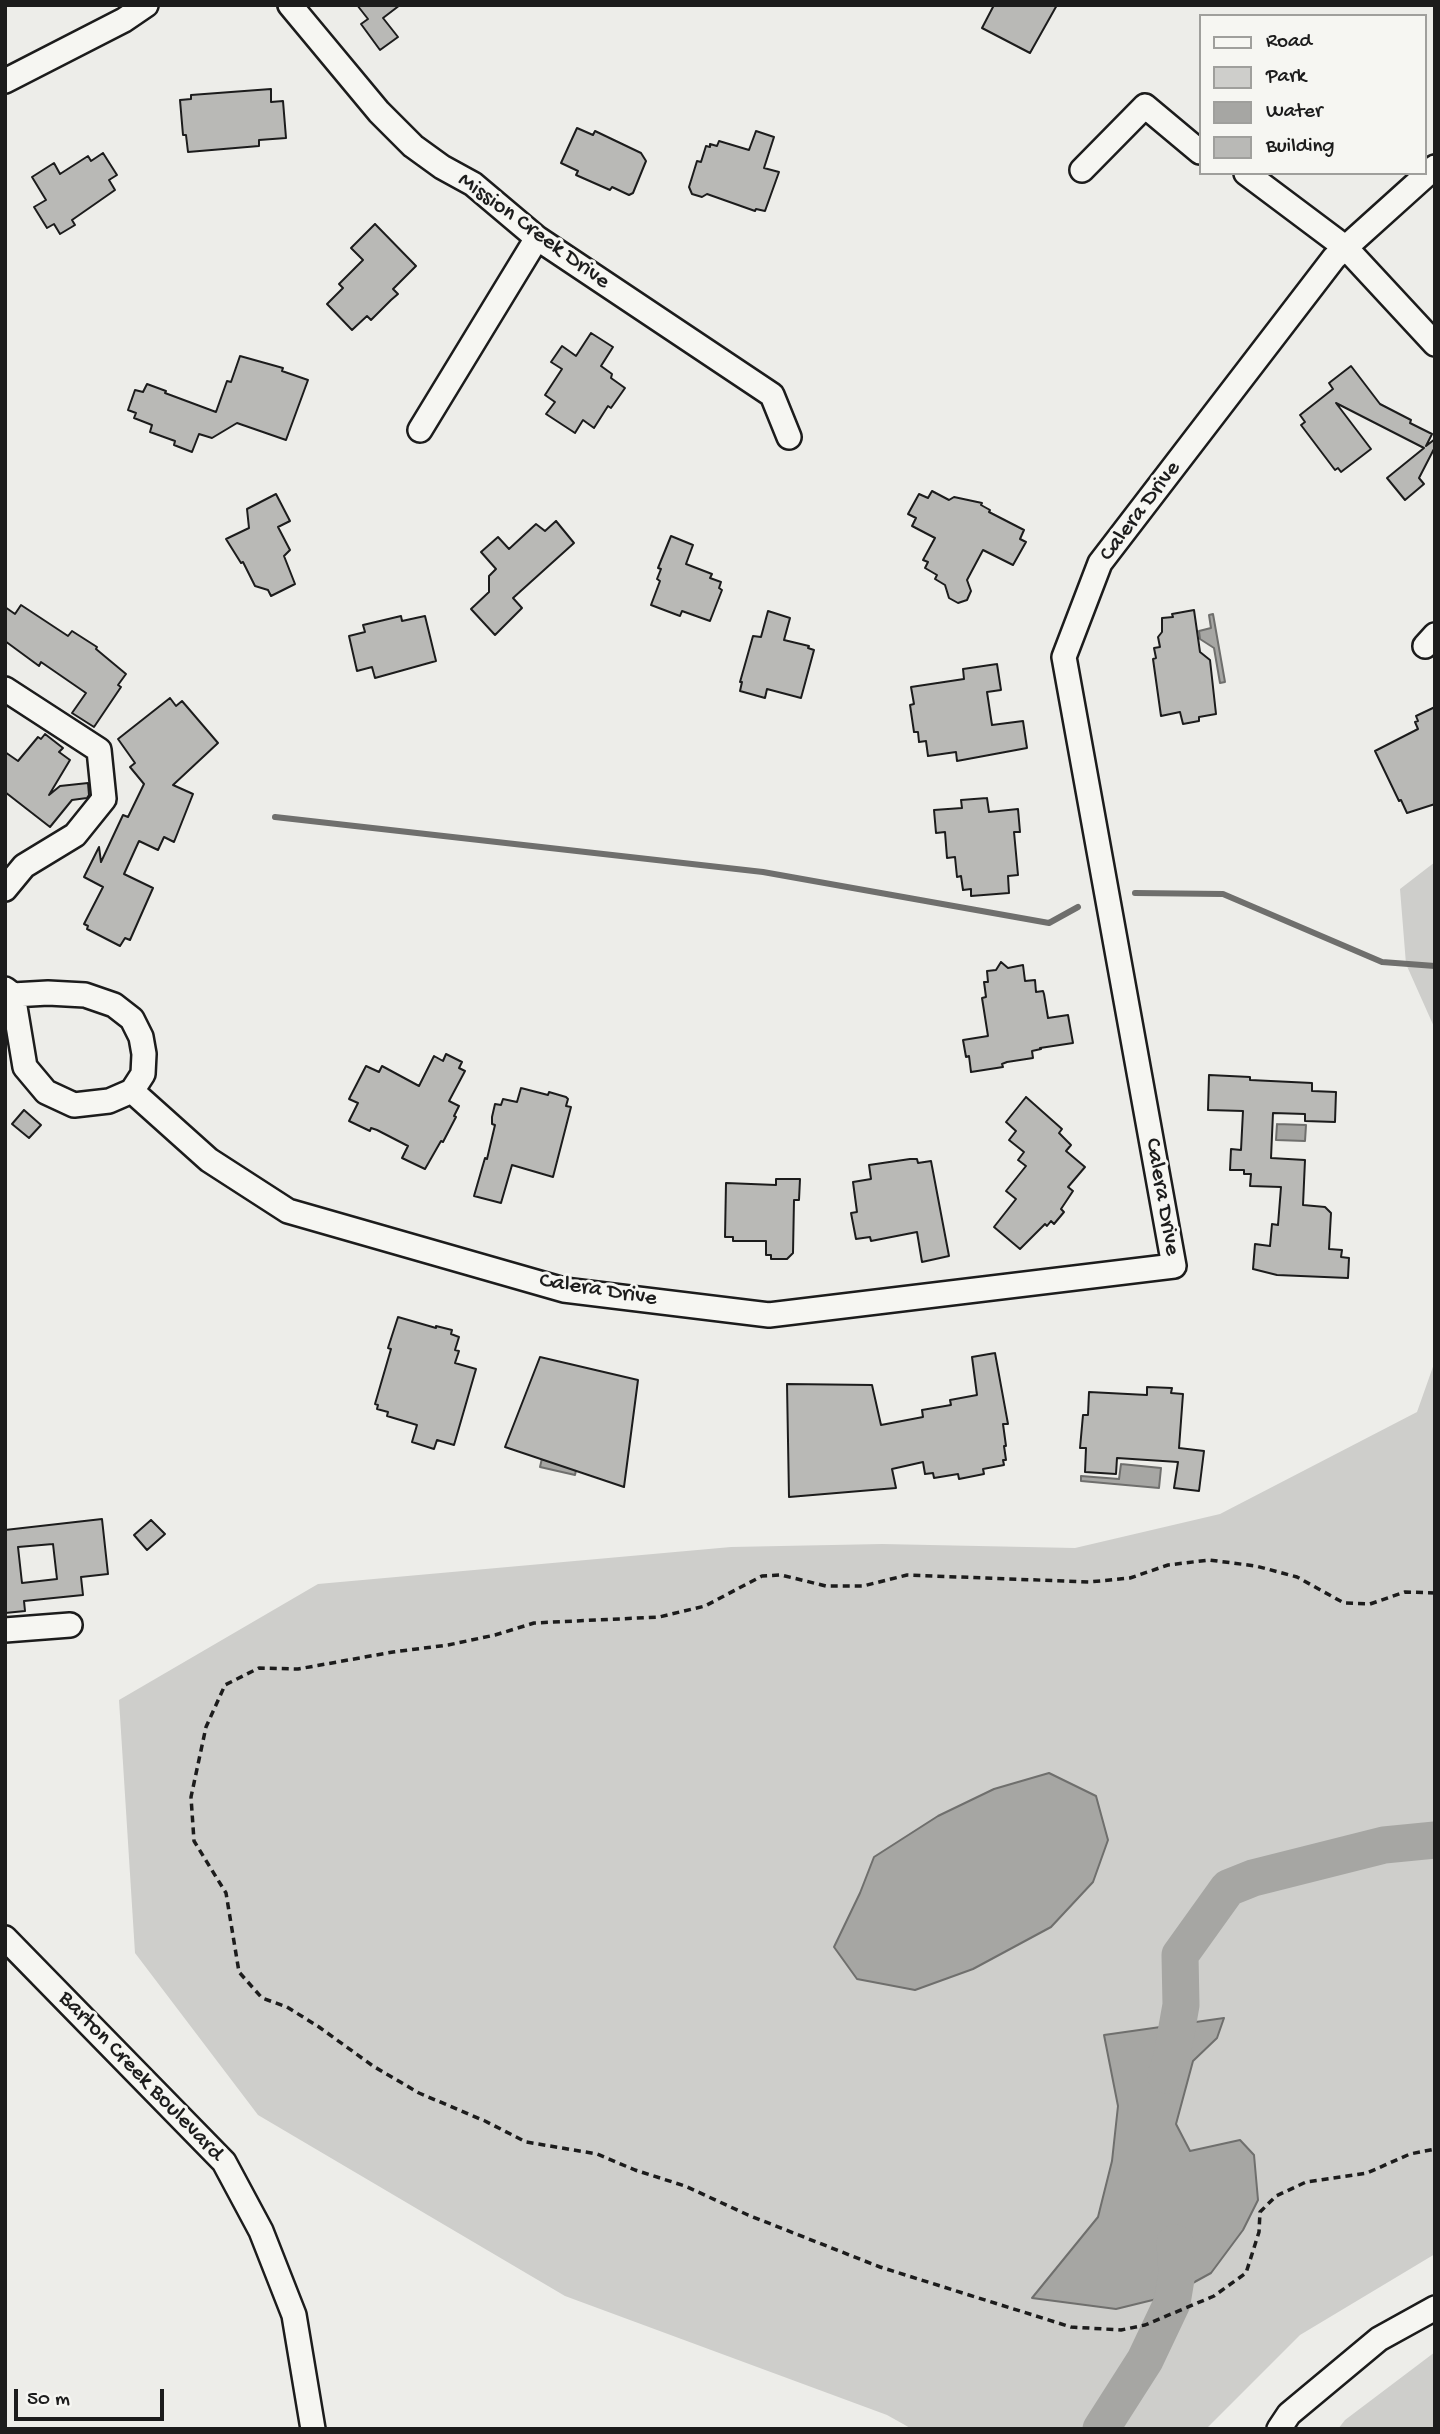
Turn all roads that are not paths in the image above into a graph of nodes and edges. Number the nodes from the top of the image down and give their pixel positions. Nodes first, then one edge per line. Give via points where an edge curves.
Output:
1 (146, 5) edge
2 (290, 5) edge
3 (5, 81) edge
4 (1198, 150) edge
5 (1435, 167) edge
6 (1082, 170) dead end
7 (1249, 175) edge
8 (537, 238) junction
9 (1346, 248) junction
10 (1435, 344) edge
11 (420, 430) dead end
12 (789, 437) dead end
13 (5, 689) edge
14 (5, 889) edge
15 (9, 992) edge
16 (132, 1091) junction
17 (70, 1625) dead end
18 (5, 1630) edge
19 (5, 1938) edge
20 (1435, 2308) edge
21 (313, 2429) edge
22 (1279, 2429) edge

1 - 3 street
2 - 8 street, Mission Creek Drive via 379,113 413,146 473,184
4 - 6 street via 1145,106
5 - 9 street, Calera Drive
7 - 9 street
8 - 11 street
8 - 12 street, Mission Creek Drive via 772,394
9 - 10 street
9 - 16 street, Calera Drive via 1100,563 1064,657 1174,1266 769,1315 564,1290 288,1211 209,1160
13 - 14 street via 99,750 104,799 75,835 24,866
15 - 16 street via 25,1067 46,1092 74,1105 108,1101
15 - 16 street via 85,995 114,1005 132,1019 144,1054 143,1074
17 - 18 street
19 - 21 street, Barton Creek Boulevard via 224,2162 261,2231 294,2315
20 - 22 street via 1379,2339 1289,2414

